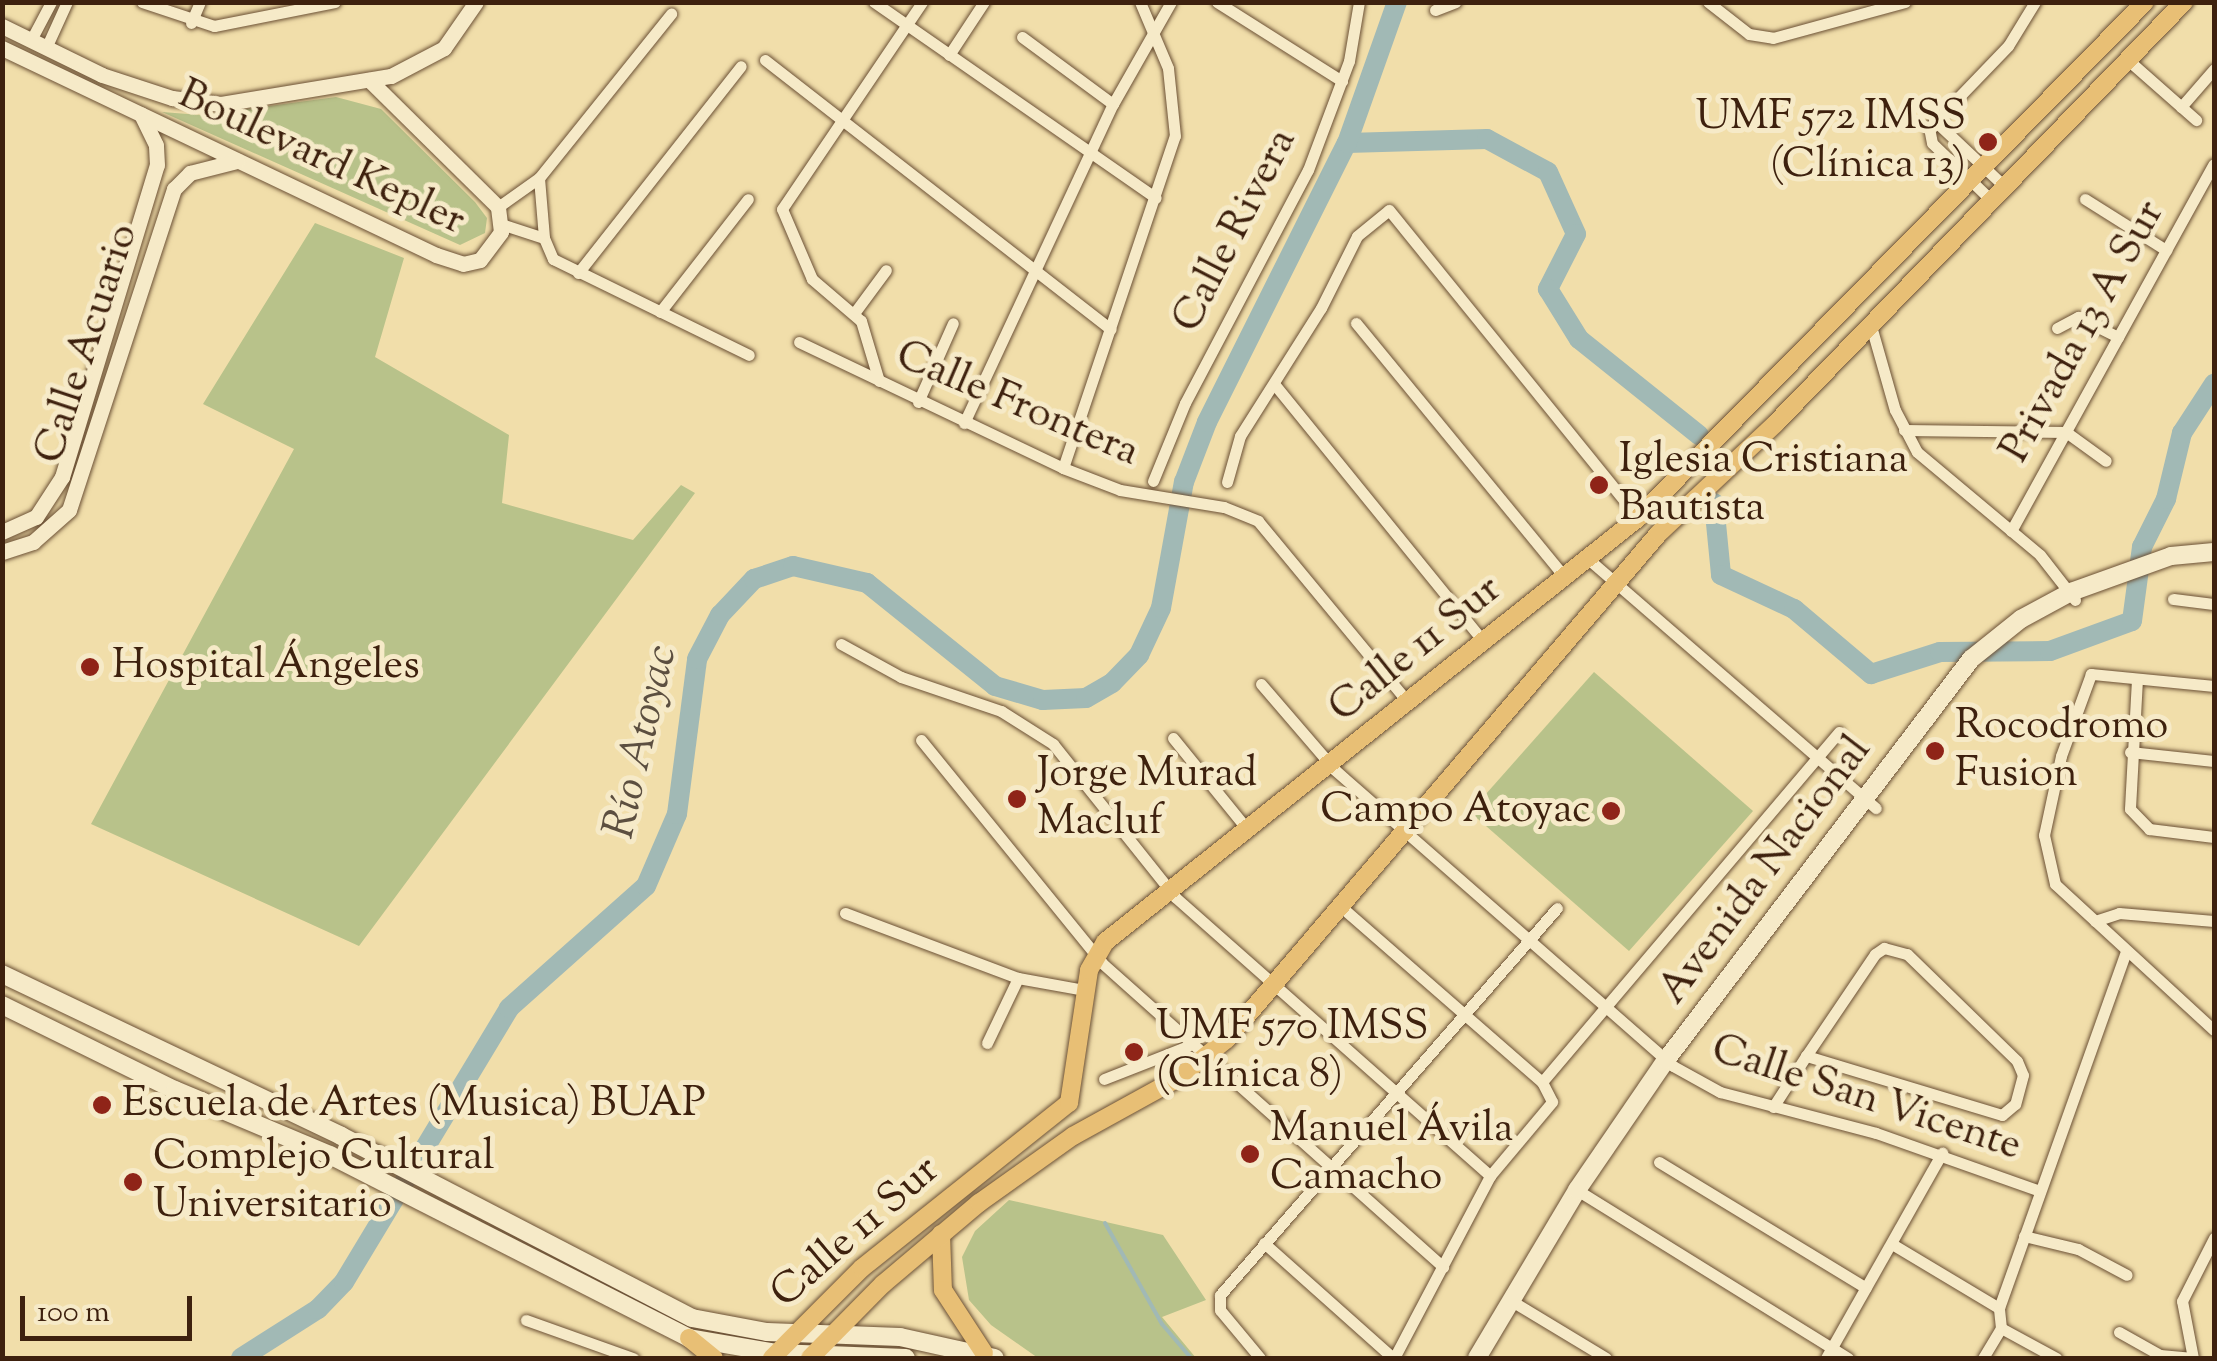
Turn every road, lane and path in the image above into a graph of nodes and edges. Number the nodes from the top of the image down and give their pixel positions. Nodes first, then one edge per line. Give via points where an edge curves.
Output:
1 (52, 2) edge
2 (67, 2) edge
3 (142, 2) edge
4 (200, 2) edge
5 (335, 2) edge
6 (476, 2) edge
7 (874, 2) edge
8 (922, 2) edge
9 (984, 2) edge
10 (1140, 2) edge
11 (1171, 2) edge
12 (1217, 2) edge
13 (1360, 2) edge
14 (1456, 2) edge
15 (1708, 2) edge
16 (1904, 2) edge
17 (2035, 2) edge
18 (2145, 2) edge
19 (2184, 2) edge
20 (1435, 10) dead end
21 (672, 14) dead end
22 (191, 24) junction
23 (2, 26) edge
24 (906, 26) junction
25 (1154, 29) junction
26 (1022, 37) dead end
27 (45, 47) junction
28 (2, 48) edge
29 (950, 54) junction
30 (765, 60) dead end
31 (2128, 60) junction
32 (741, 66) dead end
33 (2214, 69) edge
34 (48, 70) junction
35 (369, 80) junction
36 (1342, 82) junction
37 (1113, 104) junction
38 (2181, 107) junction
39 (141, 114) junction
40 (1934, 120) junction
41 (2196, 120) dead end
42 (840, 122) junction
43 (1093, 152) junction
44 (238, 160) junction
45 (2214, 164) edge
46 (1980, 176) junction
47 (539, 178) junction
48 (1999, 194) junction
49 (1156, 198) junction
50 (748, 199) dead end
51 (2085, 199) dead end
52 (498, 207) junction
53 (501, 224) junction
54 (544, 238) junction
55 (2166, 250) junction
56 (886, 270) dead end
57 (1036, 271) junction
58 (578, 273) junction
59 (116, 301) junction
60 (136, 306) junction
61 (660, 312) junction
62 (855, 312) junction
63 (952, 323) dead end
64 (1356, 323) dead end
65 (1871, 326) junction
66 (2057, 328) dead end
67 (1110, 329) junction
68 (2118, 337) junction
69 (799, 342) dead end
70 (750, 355) dead end
71 (878, 381) junction
72 (1275, 384) junction
73 (918, 402) junction
74 (964, 423) junction
75 (1904, 430) junction
76 (2066, 432) junction
77 (2106, 462) dead end
78 (1063, 468) junction
79 (1154, 482) dead end
80 (1226, 482) dead end
81 (1638, 518) junction
82 (2011, 531) junction
83 (2, 532) edge
84 (2, 552) edge
85 (2214, 552) edge
86 (1587, 558) junction
87 (2172, 559) junction
88 (2214, 560) edge
89 (1564, 576) junction
90 (1614, 583) junction
91 (2073, 596) junction
92 (2174, 600) dead end
93 (2214, 604) edge
94 (1483, 641) junction
95 (841, 644) dead end
96 (2136, 679) junction
97 (1261, 684) dead end
98 (2214, 686) edge
99 (1407, 701) junction
100 (1839, 732) dead end
101 (1173, 738) dead end
102 (921, 740) dead end
103 (2130, 752) junction
104 (1818, 760) junction
105 (2214, 761) edge
106 (1330, 764) junction
107 (1871, 804) junction
108 (1404, 828) junction
109 (1246, 829) junction
110 (2214, 837) edge
111 (1170, 891) junction
112 (1339, 906) junction
113 (1557, 908) dead end
114 (846, 912) dead end
115 (2094, 921) junction
116 (2214, 921) edge
117 (1527, 939) junction
118 (2125, 954) junction
119 (1098, 959) junction
120 (2, 974) edge
121 (1018, 978) junction
122 (1270, 987) junction
123 (1085, 990) junction
124 (52, 998) junction
125 (1602, 1004) junction
126 (2, 1005) edge
127 (1463, 1016) junction
128 (2214, 1030) edge
129 (987, 1044) dead end
130 (1188, 1046) junction
131 (1806, 1056) junction
132 (1203, 1059) junction
133 (1669, 1063) junction
134 (1104, 1079) dead end
135 (1542, 1082) junction
136 (1396, 1094) junction
137 (1773, 1107) junction
138 (1942, 1154) junction
139 (1660, 1162) dead end
140 (1330, 1168) junction
141 (1490, 1176) junction
142 (2040, 1191) junction
143 (1582, 1193) junction
144 (941, 1234) junction
145 (2024, 1236) junction
146 (2214, 1238) edge
147 (1264, 1243) junction
148 (1892, 1244) junction
149 (2200, 1262) junction
150 (1444, 1267) junction
151 (862, 1268) junction
152 (2214, 1270) edge
153 (2127, 1275) dead end
154 (882, 1284) junction
155 (1866, 1288) junction
156 (1515, 1303) junction
157 (1998, 1308) junction
158 (526, 1320) dead end
159 (2001, 1328) junction
160 (2118, 1332) dead end
161 (792, 1334) junction
162 (828, 1335) junction
163 (689, 1338) junction
164 (1828, 1354) edge
165 (774, 1356) edge
166 (990, 1356) edge
167 (811, 1357) edge
168 (1483, 1357) edge
169 (633, 1358) edge
170 (714, 1358) edge
171 (906, 1358) edge
172 (1260, 1358) edge
173 (1394, 1358) edge
174 (1606, 1358) edge
175 (1848, 1358) edge
176 (1983, 1358) edge
177 (2056, 1358) edge
178 (2193, 1358) edge

1 - 27 street
2 - 27 street
3 - 22 street
4 - 22 street
5 - 22 street via 233,25
6 - 35 street via 429,60
7 - 24 street
8 - 24 street
9 - 29 street
10 - 25 street
11 - 25 street
12 - 36 street
13 - 36 street, Calle Rivera
14 - 20 street
15 - 16 street via 1749,34 1773,38
17 - 40 street via 2008,46
18 - 46 main road, Calle 11 Sur
19 - 31 main road, Calle 11 Sur
21 - 47 street
23 - 27 street, Boulevard Kepler
24 - 29 street
24 - 42 street
25 - 37 street
25 - 49 street via 1168,68 1176,136
26 - 37 street
27 - 34 street
27 - 35 street, Boulevard Kepler via 172,98 221,104
28 - 34 street, Boulevard Kepler
29 - 43 street
30 - 42 street
31 - 38 street
31 - 48 main road, Calle 11 Sur
32 - 58 street
33 - 38 street
34 - 39 street, Boulevard Kepler
35 - 52 street, Boulevard Kepler
36 - 79 street, Calle Rivera via 1292,204 1185,403
37 - 43 street
38 - 41 street
39 - 44 street, Boulevard Kepler
39 - 59 street, Calle Acuario via 156,145 157,165
40 - 46 street
40 - 46 street via 1932,144
42 - 57 street
42 - 62 street via 782,209 812,279
43 - 49 street
43 - 57 street
44 - 53 street, Boulevard Kepler via 455,262 487,255
44 - 60 street, Calle Acuario via 190,172 174,189
45 - 55 street, Privada 13 A Sur
46 - 48 street
46 - 48 street
46 - 81 main road, Calle 11 Sur
47 - 52 street
47 - 54 street
48 - 65 main road, Calle 11 Sur
49 - 67 street
50 - 61 street
51 - 55 street
52 - 53 street, Boulevard Kepler
53 - 54 street
54 - 58 street via 553,259
55 - 68 street, Privada 13 A Sur
56 - 62 street
57 - 67 street
57 - 74 street
58 - 61 street
59 - 60 street
59 - 83 street, Calle Acuario via 53,498 36,517
60 - 84 street, Calle Acuario via 70,510 33,542
61 - 70 street
62 - 71 street
63 - 73 street
64 - 89 street
65 - 75 street
65 - 90 main road, Calle 11 Sur
66 - 68 street via 2078,317
67 - 78 street
68 - 76 street, Privada 13 A Sur
69 - 71 street, Calle Frontera
71 - 73 street, Calle Frontera
72 - 80 street via 1240,436
72 - 81 street via 1357,236 1389,210
72 - 94 street
73 - 74 street, Calle Frontera
74 - 78 street, Calle Frontera
75 - 76 street
75 - 82 street via 1930,468
76 - 77 street
76 - 82 street, Privada 13 A Sur
78 - 99 street, Calle Frontera via 1216,506 1269,531
81 - 86 main road, Calle 11 Sur
82 - 91 street
85 - 87 main road, Avenida Nacional
86 - 89 main road, Calle 11 Sur
86 - 90 street
87 - 88 main road, Avenida Nacional
87 - 91 main road, Avenida Nacional
89 - 94 main road, Calle 11 Sur
90 - 104 street
90 - 108 main road, Calle 11 Sur
91 - 107 main road, Avenida Nacional via 2024,622 1975,661
92 - 93 street
94 - 99 main road, Calle 11 Sur
95 - 111 street via 901,677 1027,724 1053,744
96 - 98 street
96 - 103 street
96 - 115 street via 2090,674 2061,756 2044,835 2055,884
97 - 106 street, Calle San Vicente
99 - 106 main road, Calle 11 Sur
100 - 104 street
101 - 109 street
102 - 119 street
103 - 105 street
103 - 110 street via 2130,809 2149,829
104 - 107 street
104 - 125 street
106 - 108 street, Calle San Vicente
106 - 109 main road, Calle 11 Sur
107 - 133 main road, Avenida Nacional
108 - 112 main road, Calle 11 Sur
108 - 117 street, Calle San Vicente
109 - 111 main road, Calle 11 Sur
111 - 119 main road, Calle 11 Sur
111 - 122 street
112 - 122 main road, Calle 11 Sur
112 - 127 street
113 - 117 street
114 - 121 street
115 - 116 street via 2119,913
115 - 118 street
117 - 125 street, Calle San Vicente
117 - 127 street
118 - 128 street
118 - 142 street
119 - 123 main road, Calle 11 Sur
119 - 130 street
120 - 124 main road
121 - 123 street
121 - 129 street
122 - 132 main road, Calle 11 Sur
122 - 136 street
123 - 151 main road, Calle 11 Sur via 1076,1090 1069,1103
124 - 126 main road via 45,1013
124 - 161 main road via 502,1216 692,1318
125 - 133 street, Calle San Vicente
125 - 135 street
126 - 163 main road via 174,1090 330,1155
127 - 135 street
127 - 136 street
130 - 132 street
130 - 134 street
131 - 131 street via 1884,948 1907,954 2018,1061 2022,1082 2015,1104 2002,1115
131 - 137 street
132 - 140 street
132 - 144 main road, Calle 11 Sur via 1073,1136
133 - 137 street, Calle San Vicente via 1720,1092
133 - 143 main road, Avenida Nacional
135 - 141 street via 1552,1102
136 - 140 street
136 - 141 street
137 - 138 street, Calle San Vicente
138 - 142 street, Calle San Vicente
138 - 148 street
139 - 155 street
140 - 147 street
140 - 150 street
141 - 150 street
142 - 145 street
143 - 156 main road, Avenida Nacional
143 - 164 street
144 - 154 main road, Calle 11 Sur
144 - 166 main road via 942,1290
145 - 153 street via 2078,1249
145 - 157 street
146 - 149 street
147 - 172 street via 1218,1302
147 - 173 street
148 - 155 street
148 - 157 street
149 - 152 street
149 - 178 street via 2182,1301
150 - 173 street
151 - 154 main road
151 - 161 main road, Calle 11 Sur
154 - 162 main road, Calle 11 Sur
155 - 164 street
156 - 168 main road, Avenida Nacional
156 - 174 street
157 - 159 street
158 - 169 street
159 - 176 street
159 - 177 street
160 - 178 street via 2160,1355
161 - 162 main road
161 - 165 main road, Calle 11 Sur
162 - 166 main road via 900,1337
162 - 167 main road, Calle 11 Sur
163 - 165 main road
163 - 170 main road
164 - 175 street
165 - 167 main road
167 - 171 main road

